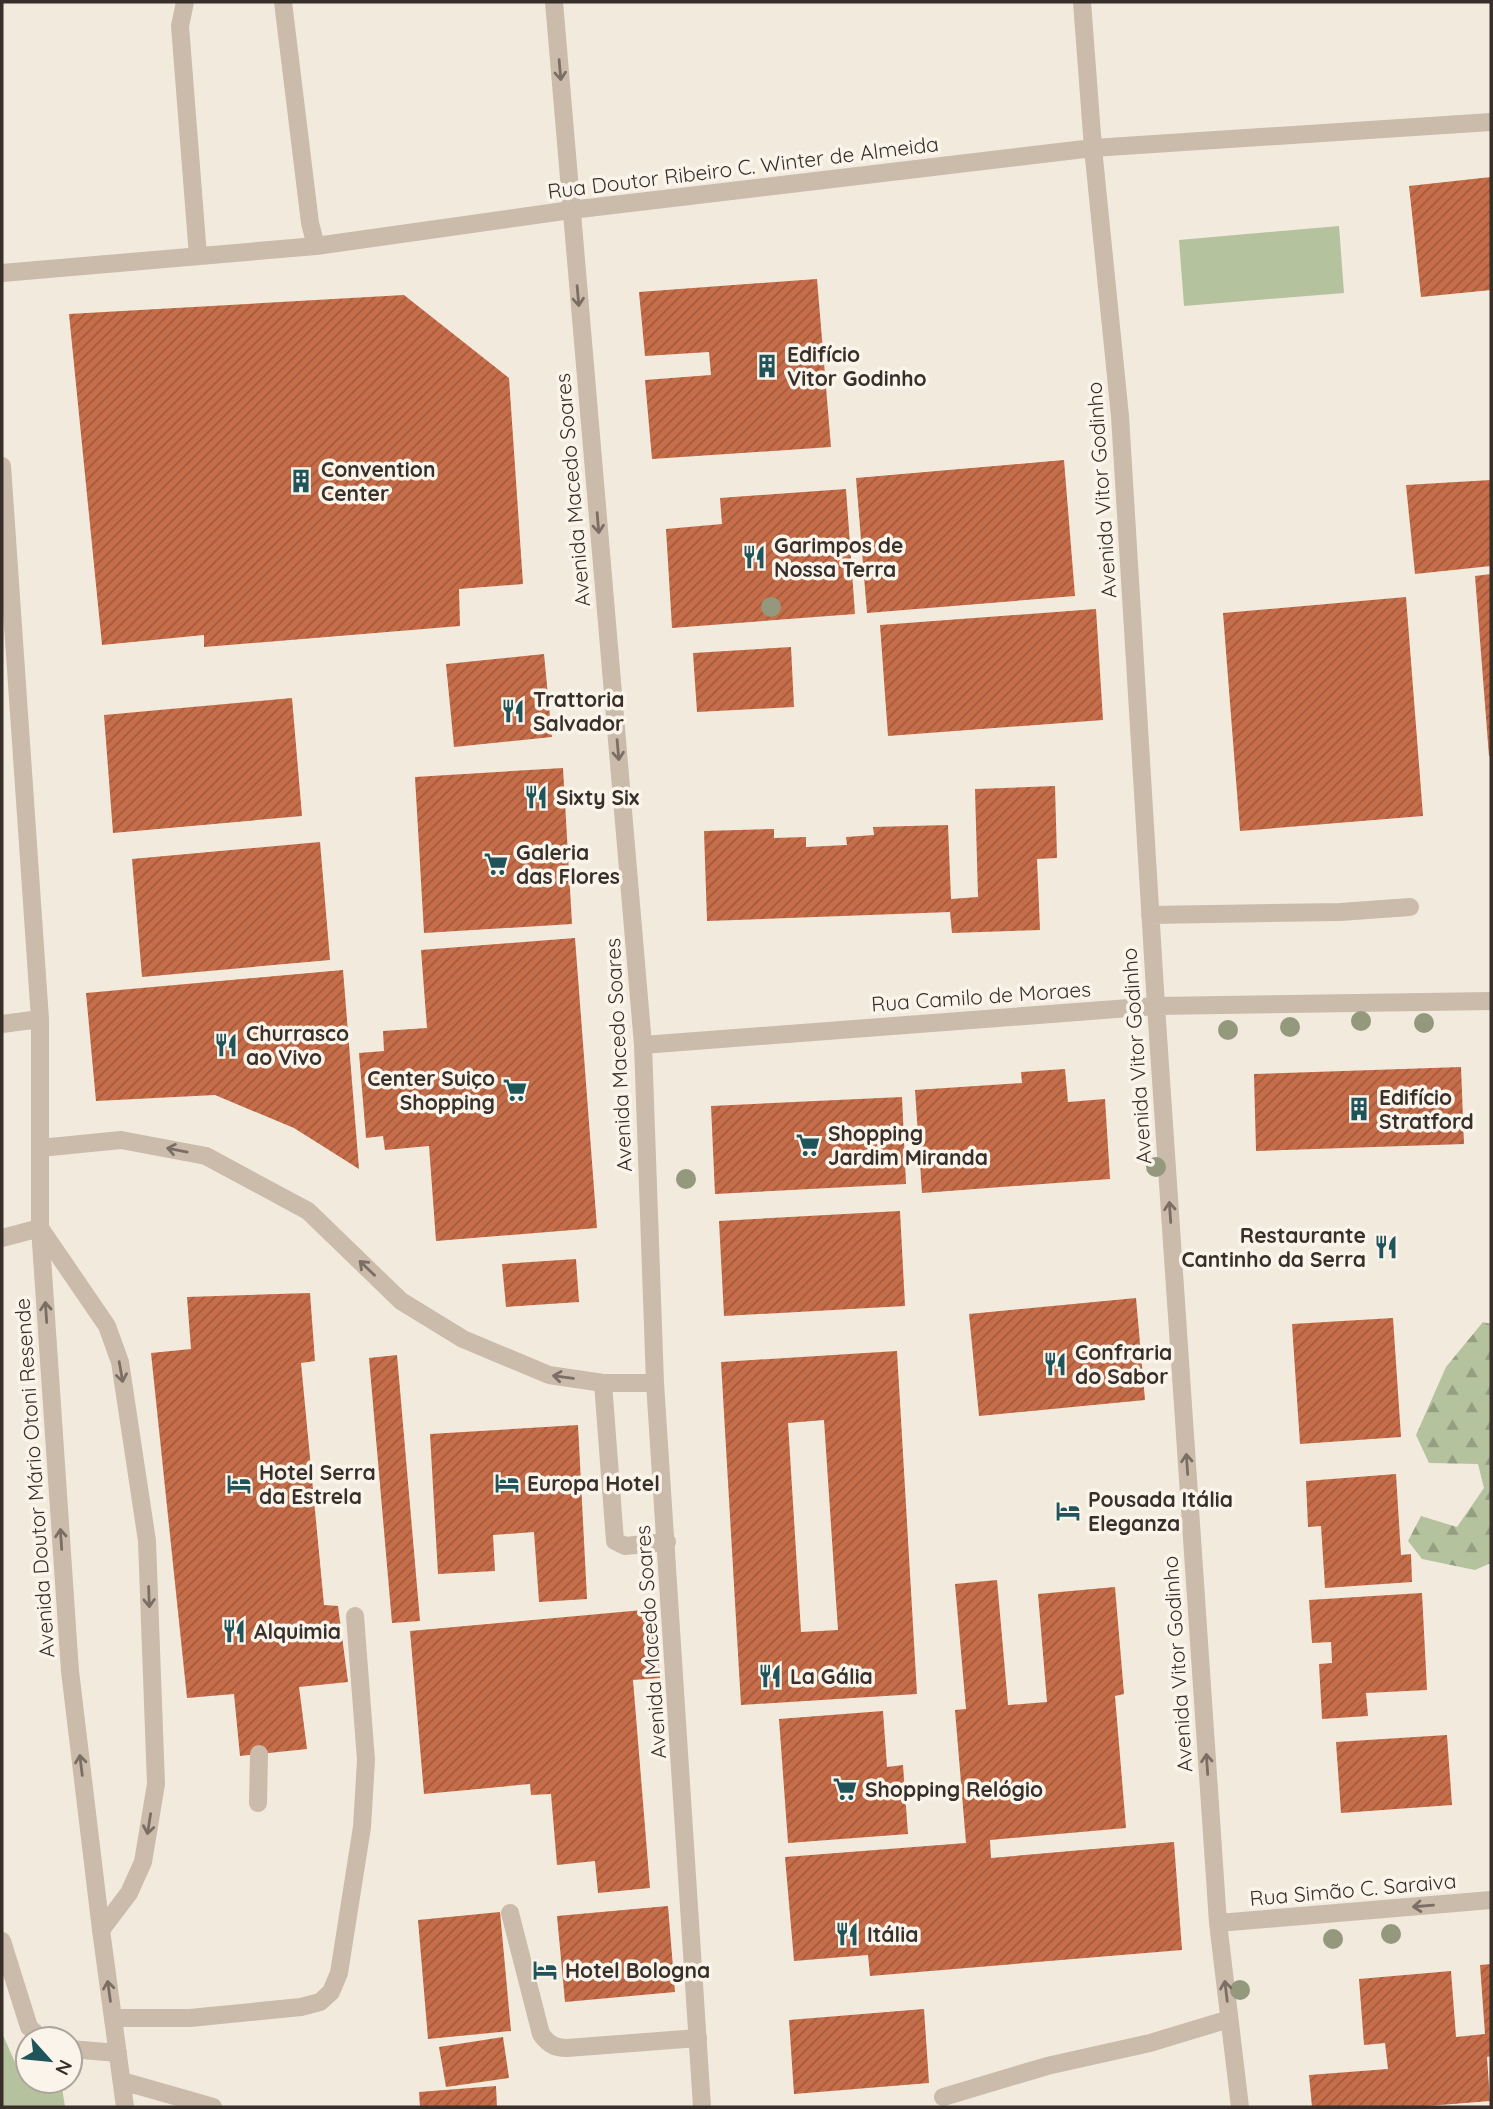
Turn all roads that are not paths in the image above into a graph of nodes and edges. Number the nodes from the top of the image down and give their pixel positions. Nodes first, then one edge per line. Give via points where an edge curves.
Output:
1 (185, 2) edge
2 (283, 2) edge
3 (554, 2) edge
4 (1082, 2) edge
5 (1491, 122) edge
6 (1093, 148) junction
7 (571, 210) junction
8 (316, 246) junction
9 (198, 257) junction
10 (2, 273) edge
11 (2, 466) edge
12 (1410, 907) dead end
13 (1150, 915) junction
14 (1491, 1001) edge
15 (1156, 1006) junction
16 (40, 1019) junction
17 (2, 1024) edge
18 (643, 1045) junction
19 (40, 1148) junction
20 (40, 1228) junction
21 (2, 1238) edge
22 (603, 1383) junction
23 (655, 1383) junction
24 (667, 1542) junction
25 (355, 1616) dead end
26 (259, 1754) dead end
27 (258, 1803) dead end
28 (1491, 1900) edge
29 (510, 1913) dead end
30 (1218, 1923) junction
31 (101, 1930) junction
32 (2, 1941) edge
33 (113, 2018) junction
34 (1229, 2019) junction
35 (28, 2025) edge
36 (698, 2038) junction
37 (84, 2050) edge
38 (118, 2053) junction
39 (122, 2081) junction
40 (943, 2097) dead end
41 (125, 2107) edge
42 (213, 2107) edge
43 (702, 2107) edge
44 (1240, 2107) edge

1 - 9 street via 180,26
2 - 8 street
3 -> 7 street, Avenida Macedo Soares
4 - 6 street, Avenida Vitor Godinho
5 - 6 street, Rua Doutor Ribeiro C. Winter de Almeida
6 - 7 street, Rua Doutor Ribeiro C. Winter de Almeida
6 - 13 street, Avenida Vitor Godinho via 1120,416
7 - 8 street, Rua Doutor Ribeiro C. Winter de Almeida
7 -> 18 street, Avenida Macedo Soares
8 - 9 street, Rua Doutor Ribeiro C. Winter de Almeida
9 - 10 street, Rua Doutor Ribeiro C. Winter de Almeida
11 - 16 street, Avenida Doutor Mário Otoni Resende
12 - 13 street
13 - 15 street, Avenida Vitor Godinho
14 - 15 street, Rua Camilo de Moraes
15 - 18 street, Rua Camilo de Moraes
30 -> 15 street, Avenida Vitor Godinho
16 - 17 street
16 - 19 street, Avenida Doutor Mário Otoni Resende
18 - 23 street, Avenida Macedo Soares
19 - 20 street, Avenida Doutor Mário Otoni Resende
22 -> 19 street via 549,1375 463,1339 401,1301 307,1211 206,1156 121,1140
20 - 21 street
31 -> 20 street, Avenida Doutor Mário Otoni Resende via 70,1671
20 -> 31 street via 107,1326 120,1362 147,1541 156,1784 143,1862 129,1893
22 - 23 street
22 - 24 street via 615,1541 625,1546
23 - 24 street, Avenida Macedo Soares
24 - 36 street, Avenida Macedo Soares
25 - 33 street via 366,1759 362,1827 339,1973 331,1992 320,2002 301,2007 190,2018
26 - 27 street
28 -> 30 street, Rua Simão C. Saraiva
29 - 36 street via 541,2034 556,2048
34 -> 30 street, Avenida Vitor Godinho
33 -> 31 street, Avenida Doutor Mário Otoni Resende
32 - 35 street
33 - 38 street, Avenida Doutor Mário Otoni Resende
34 - 40 street
34 - 44 street, Avenida Vitor Godinho
36 - 43 street, Avenida Macedo Soares
37 - 38 street
38 - 39 street, Avenida Doutor Mário Otoni Resende
39 - 41 street, Avenida Doutor Mário Otoni Resende
39 - 42 street

